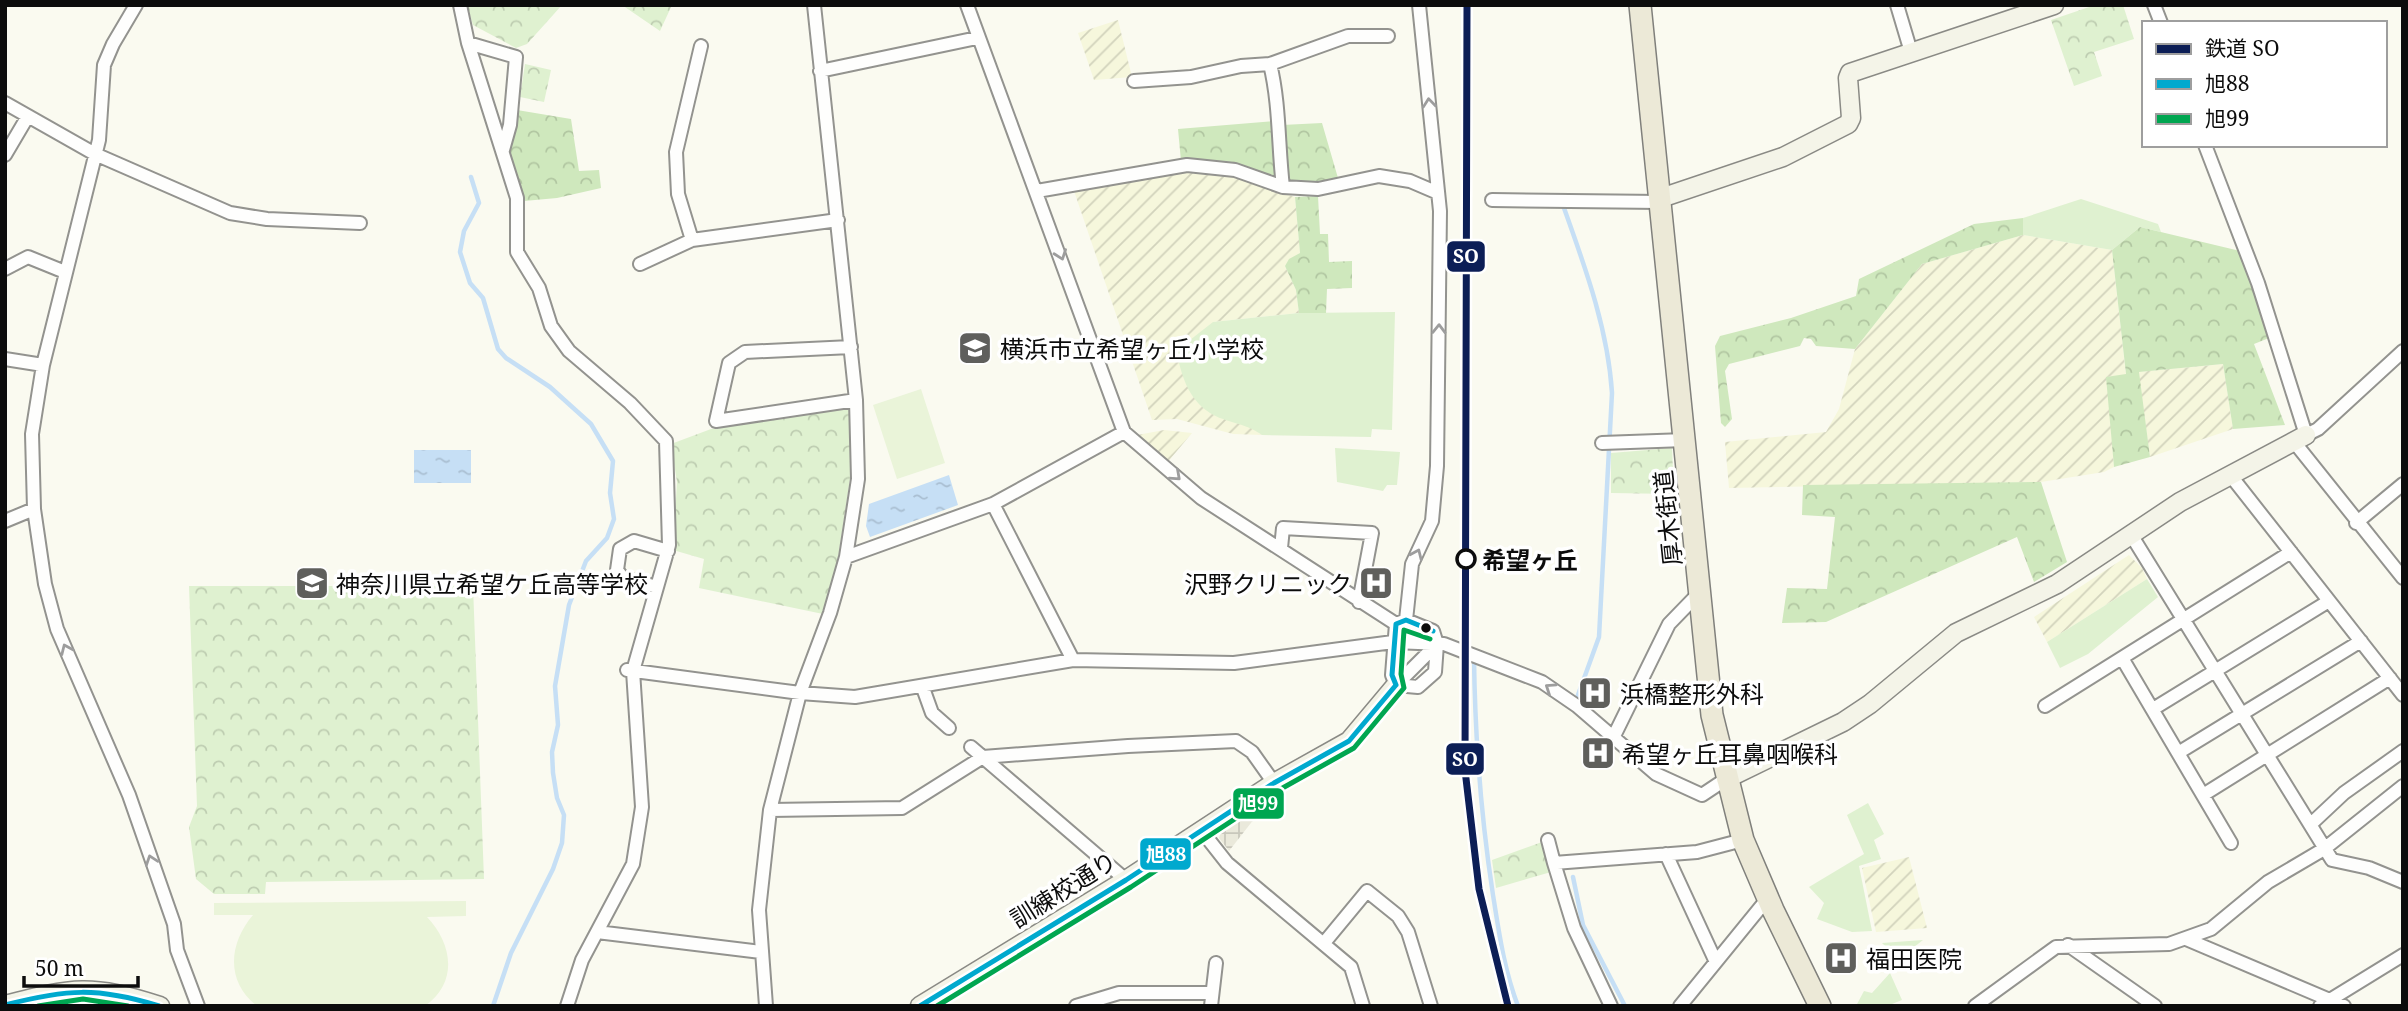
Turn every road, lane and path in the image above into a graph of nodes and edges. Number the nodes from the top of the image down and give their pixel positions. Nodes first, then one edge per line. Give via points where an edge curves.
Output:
1 (135, 5) edge
2 (460, 5) edge
3 (814, 5) edge
4 (967, 5) edge
5 (1419, 5) edge
6 (1640, 5) edge
7 (1897, 5) edge
8 (2054, 5) edge
9 (1388, 36) dead end
10 (977, 38) junction
11 (468, 43) junction
12 (701, 46) dead end
13 (1911, 52) junction
14 (1270, 64) junction
15 (820, 71) junction
16 (1134, 81) dead end
17 (5, 103) edge
18 (28, 116) junction
19 (2206, 147) edge
20 (503, 151) junction
21 (95, 154) junction
22 (5, 155) edge
23 (1283, 187) junction
24 (1037, 191) junction
25 (1438, 194) junction
26 (1492, 200) dead end
27 (1661, 200) junction
28 (838, 220) junction
29 (360, 223) dead end
30 (692, 240) junction
31 (640, 264) dead end
32 (5, 269) edge
33 (65, 272) junction
34 (851, 347) junction
35 (2403, 351) edge
36 (5, 359) edge
37 (43, 365) junction
38 (856, 400) junction
39 (1124, 432) junction
40 (2300, 439) junction
41 (1685, 440) junction
42 (1602, 443) dead end
43 (2231, 476) junction
44 (2403, 484) edge
45 (993, 504) junction
46 (34, 509) junction
47 (5, 521) edge
48 (2356, 523) junction
49 (2130, 533) junction
50 (1281, 548) junction
51 (668, 551) junction
52 (2291, 552) junction
53 (846, 557) junction
54 (2403, 578) edge
55 (657, 587) junction
56 (1700, 591) junction
57 (2329, 601) junction
58 (1359, 602) junction
59 (2184, 620) junction
60 (1401, 622) junction
61 (2361, 641) junction
62 (1393, 642) junction
63 (1437, 644) junction
64 (2122, 658) junction
65 (1073, 660) junction
66 (630, 670) junction
67 (2215, 671) junction
68 (2390, 678) junction
69 (1396, 685) junction
70 (923, 688) junction
71 (800, 693) junction
72 (2403, 695) edge
73 (2045, 706) dead end
74 (2153, 709) junction
75 (2241, 714) junction
76 (949, 728) dead end
77 (1614, 736) junction
78 (971, 747) dead end
79 (2403, 751) edge
80 (2178, 752) junction
81 (2268, 757) junction
82 (983, 758) junction
83 (1726, 779) junction
84 (1274, 783) junction
85 (2403, 786) edge
86 (2203, 795) junction
87 (770, 810) junction
88 (2312, 823) junction
89 (1201, 830) junction
90 (1548, 840) dead end
91 (1743, 840) junction
92 (2231, 843) dead end
93 (2324, 849) junction
94 (1666, 854) junction
95 (1554, 863) junction
96 (1126, 880) junction
97 (2403, 882) edge
98 (1768, 898) junction
99 (597, 932) junction
100 (2186, 939) junction
101 (1324, 943) junction
102 (2068, 945) junction
103 (761, 953) junction
104 (2403, 955) edge
105 (1715, 960) junction
106 (1216, 963) dead end
107 (55, 999) edge
108 (1212, 999) edge
109 (2326, 1002) edge
110 (5, 1004) edge
111 (922, 1005) edge
112 (160, 1006) edge
113 (198, 1006) edge
114 (567, 1006) edge
115 (766, 1006) edge
116 (1076, 1006) edge
117 (1363, 1006) edge
118 (1431, 1006) edge
119 (1611, 1006) edge
120 (1680, 1006) edge
121 (1820, 1006) edge
122 (1975, 1006) edge
123 (2155, 1006) edge
124 (2344, 1006) edge

1 - 21 street via 104,65
2 - 11 street
3 - 15 street
4 - 10 street
25 -> 5 street
6 - 27 main road, 厚木街道
7 - 13 street
8 - 13 street
9 - 14 street via 1348,36
10 - 15 street
10 - 24 street
11 - 20 street
11 - 20 street via 516,57
12 - 30 street via 676,152 678,194
13 - 27 street via 1850,73 1848,124 1783,157
14 - 16 street
14 - 23 street via 1279,99 1277,135
15 - 28 street
17 - 18 street
18 - 21 street
18 - 22 street
19 - 40 street via 2258,283
20 - 51 street via 517,198 517,252 539,288 551,326 569,351 666,441 671,520
21 - 29 street via 230,213
21 - 33 street
23 - 24 street via 1235,170 1187,165
23 - 25 street via 1318,189 1379,176 1410,181
24 -> 39 street
60 -> 25 street via 1412,564 1432,521 1437,466
26 - 27 street
27 - 41 main road, 厚木街道
28 - 30 street
28 - 34 street
30 - 31 street
32 - 33 street via 28,257
33 - 37 street
34 - 38 street
34 - 38 street via 745,352 729,363 716,421
35 - 40 street via 2318,429
36 - 37 street
37 - 46 street via 32,434
38 - 53 street via 858,479
39 - 45 street
39 -> 50 street via 1201,499
40 - 43 street
40 - 48 street
41 - 42 street
41 - 56 main road, 厚木街道
43 - 49 street
43 - 52 street
44 - 48 street
45 - 53 street
45 - 65 street
46 - 47 street
113 -> 46 street via 124,784 57,629
48 - 54 street
49 - 59 street
49 - 83 street via 2057,584 1956,633 1843,722
50 - 58 street
50 - 58 street via 1283,528 1372,533
51 - 55 street
51 - 55 street via 634,541 620,549 617,570 623,578
52 - 57 street
52 - 59 street
53 - 71 street
55 - 66 street
56 - 77 street via 1669,624
56 - 83 main road, 厚木街道 via 1712,715
57 - 61 street
57 - 67 street
58 - 60 street
59 - 64 street
59 - 67 street
60 - 62 street
60 - 63 street via 1433,631
61 - 68 street
61 - 75 street
62 - 63 street
62 - 65 street via 1234,663
62 - 69 street
63 - 69 street
63 - 69 street via 1435,672 1418,687
77 -> 63 street via 1542,681 1488,658
64 - 73 street
64 - 74 street
65 - 70 street
66 - 71 street
66 - 99 street via 642,807 637,850
67 - 74 street
67 - 75 street
68 - 72 street
68 - 81 street
69 - 84 street, 訓練校通り via 1349,741
70 - 71 street via 855,697
70 - 76 street via 932,713
71 - 87 street
74 - 80 street
75 - 80 street
75 - 81 street
77 - 83 street via 1656,774 1702,795
78 - 82 street
79 - 88 street via 2344,793
80 - 86 street
81 - 86 street
81 - 88 street
82 - 84 street via 1236,741 1252,752
82 - 87 street via 902,808
82 - 96 street
83 - 91 main road, 厚木街道
84 - 89 street, 訓練校通り
85 - 93 street
86 - 92 street
87 - 103 street via 759,910
88 - 93 street
89 - 96 street, 訓練校通り
89 - 101 street via 1227,863
90 - 95 street
91 - 94 street via 1697,852
91 - 98 main road, 厚木街道
93 - 97 street via 2332,860
93 - 100 street via 2268,882 2210,929
94 - 95 street
94 - 105 street
95 - 119 street via 1574,928
96 - 111 street, 訓練校通り
98 - 105 street
98 - 121 main road, 厚木街道
99 - 103 street
99 - 114 street
100 - 102 street via 2159,944
100 - 109 street
101 - 117 street via 1351,967
101 - 118 street via 1367,891 1398,916 1408,932
102 - 122 street via 2056,947
102 - 123 street
103 - 115 street
104 - 109 street
105 - 120 street
106 - 108 street
107 - 110 street
107 - 112 street via 100,989
108 - 116 street via 1119,993
109 - 124 street

